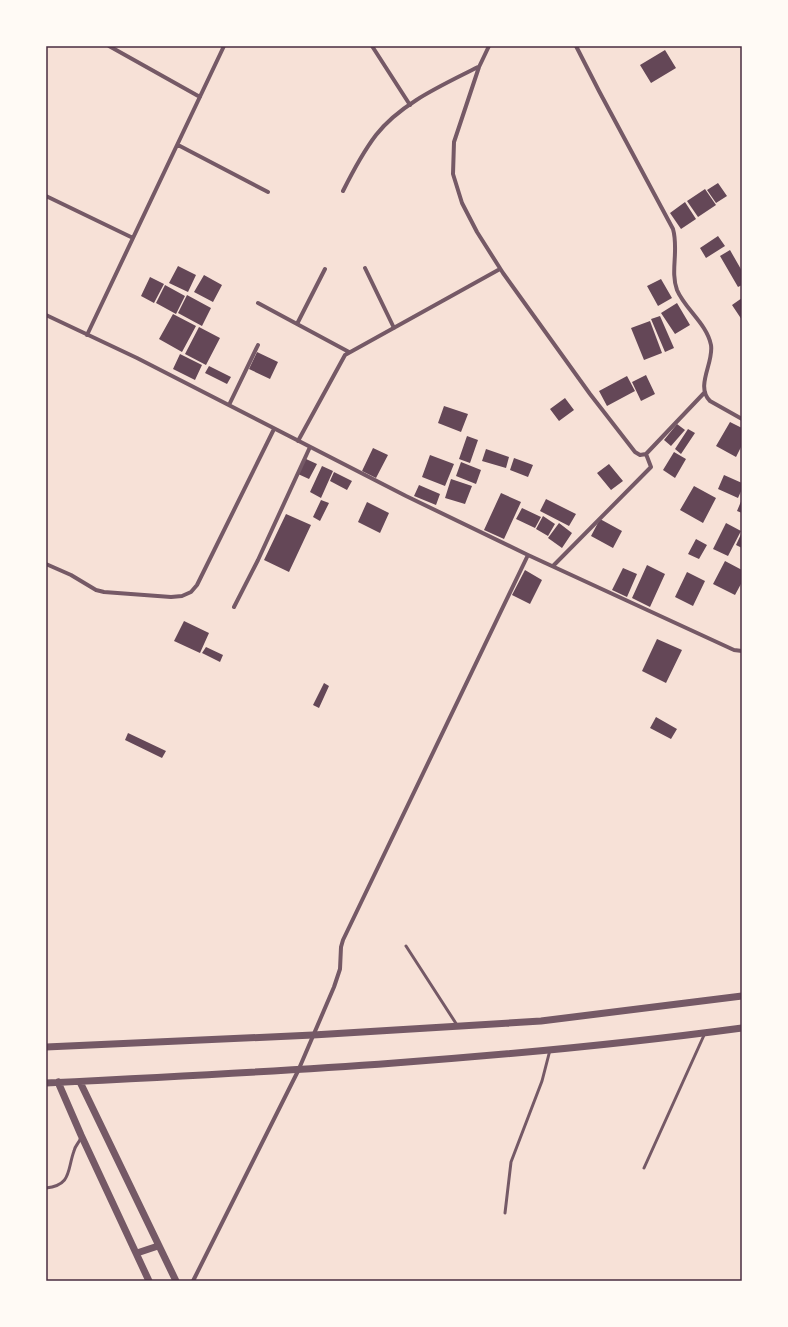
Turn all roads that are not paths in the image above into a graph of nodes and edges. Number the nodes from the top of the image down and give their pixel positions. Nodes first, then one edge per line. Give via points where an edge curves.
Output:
1 (109, 46) edge
2 (224, 46) edge
3 (372, 46) edge
4 (489, 46) edge
5 (582, 46) edge
6 (576, 47) edge
7 (479, 67) junction
8 (200, 97) junction
9 (410, 105) junction
10 (178, 145) junction
11 (343, 191) dead end
12 (268, 192) dead end
13 (46, 196) edge
14 (133, 238) junction
15 (365, 268) dead end
16 (325, 269) dead end
17 (500, 269) junction
18 (258, 303) dead end
19 (46, 315) edge
20 (297, 324) junction
21 (394, 328) junction
22 (87, 335) junction
23 (258, 345) dead end
24 (349, 352) junction
25 (705, 392) junction
26 (229, 405) junction
27 (742, 419) edge
28 (274, 429) junction
29 (298, 441) junction
30 (310, 447) junction
31 (646, 454) junction
32 (528, 555) junction
33 (46, 564) edge
34 (553, 566) junction
35 (234, 608) dead end
36 (742, 651) edge
37 (406, 946) dead end
38 (742, 996) edge
39 (457, 1026) junction
40 (742, 1028) edge
41 (705, 1033) junction
42 (313, 1035) junction
43 (46, 1047) edge
44 (550, 1050) junction
45 (298, 1071) junction
46 (58, 1082) junction
47 (80, 1082) junction
48 (46, 1083) edge
49 (81, 1135) junction
50 (644, 1168) dead end
51 (46, 1188) edge
52 (505, 1213) dead end
53 (158, 1246) junction
54 (137, 1253) junction
55 (150, 1281) edge
56 (176, 1281) edge
57 (193, 1281) edge

1 - 8 street
2 - 8 street
3 - 9 street
4 - 7 street
5 - 6 street
6 - 25 street via 673,229 676,240 674,281 678,292 711,343
7 - 9 street
7 - 17 street via 454,142 453,174 462,203
8 - 10 street
9 - 11 street via 377,134 360,158
10 - 12 street
10 - 14 street
13 - 14 street
14 - 22 street
15 - 21 street
16 - 20 street
17 - 21 street
17 - 31 street via 635,452 640,455
18 - 20 street
19 - 22 street
20 - 24 street
21 - 24 street
22 - 26 street
23 - 26 street
24 - 29 street via 337,368
25 - 27 street via 710,400
25 - 31 street
26 - 28 street
28 - 29 street
28 - 33 street via 197,585 191,592 171,597 104,592
29 - 30 street
30 - 32 street
30 - 35 street
31 - 34 street via 651,467
32 - 34 street
32 - 42 street via 343,940 340,969
34 - 36 street via 734,650
37 - 39 lane
38 - 39 street via 541,1021
39 - 42 street
40 - 41 street
41 - 44 street
41 - 50 lane
42 - 43 street
42 - 45 street
44 - 45 street
44 - 52 lane via 542,1081 511,1162
45 - 47 street
45 - 57 street
46 - 47 street
46 - 48 street
46 - 49 street
47 - 53 street
49 - 51 lane via 64,1181 58,1186
49 - 54 street
53 - 54 street
53 - 56 street
54 - 55 street

